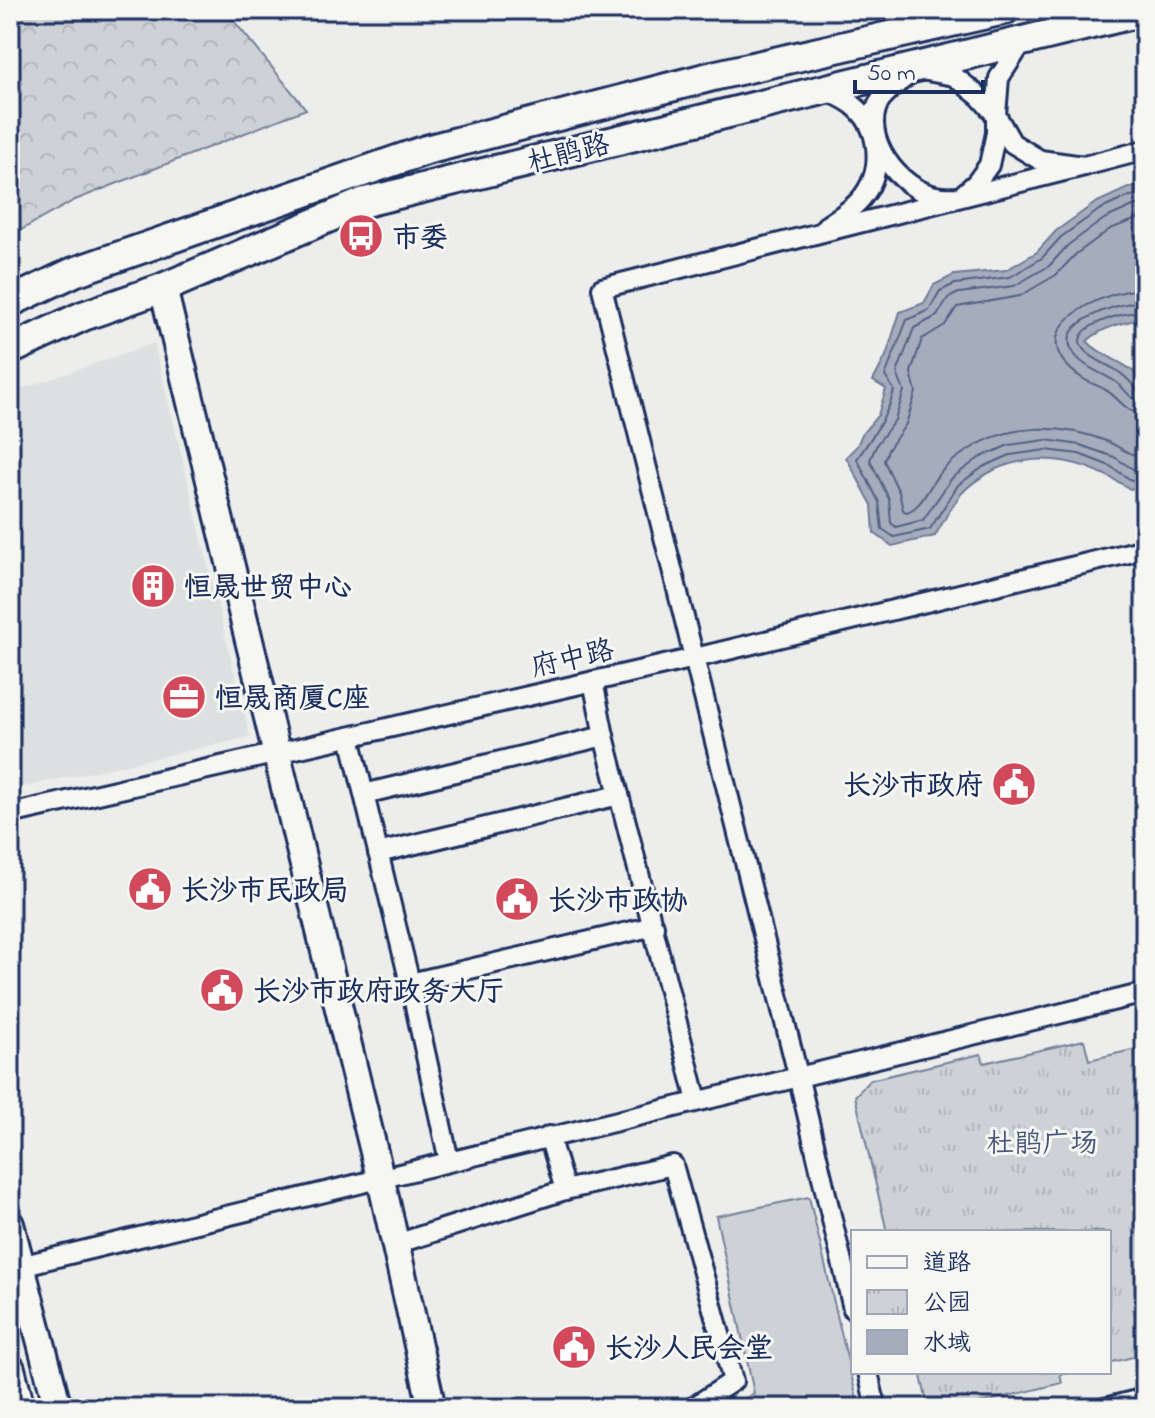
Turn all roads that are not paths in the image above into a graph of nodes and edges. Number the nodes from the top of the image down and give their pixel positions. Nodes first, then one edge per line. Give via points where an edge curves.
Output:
1 (1004, 10) edge
2 (1145, 11) edge
3 (1023, 41) junction
4 (916, 69) junction
5 (826, 90) junction
6 (996, 115) junction
7 (873, 130) junction
8 (1145, 150) edge
9 (1084, 166) junction
10 (960, 197) junction
11 (813, 235) junction
12 (163, 288) junction
13 (10, 302) edge
14 (10, 350) edge
15 (1145, 549) edge
16 (695, 658) junction
17 (593, 681) junction
18 (604, 736) junction
19 (350, 737) junction
20 (277, 753) junction
21 (364, 794) junction
22 (619, 795) junction
23 (10, 814) edge
24 (378, 853) junction
25 (654, 926) junction
26 (410, 983) junction
27 (1145, 993) edge
28 (798, 1075) junction
29 (697, 1101) junction
30 (549, 1136) junction
31 (449, 1161) junction
32 (380, 1178) junction
33 (565, 1190) junction
34 (10, 1224) edge
35 (396, 1244) junction
36 (20, 1266) junction
37 (851, 1300) edge
38 (10, 1369) edge
39 (868, 1374) edge
40 (1145, 1398) edge
41 (20, 1408) edge
42 (58, 1408) edge
43 (432, 1408) edge
44 (692, 1408) edge
45 (876, 1408) edge
46 (1105, 1408) edge

1 - 13 main road, 杜鹃路 via 717,75 426,150 74,272
2 - 3 main road, 杜鹃路
3 - 4 main road, 杜鹃路
3 - 6 street via 999,78
4 - 5 main road, 杜鹃路
4 - 6 street via 954,76
4 - 7 street via 879,101
5 - 7 street via 855,106
5 - 12 main road, 杜鹃路 via 365,202
6 - 9 street via 1012,143 1040,160
6 - 10 street via 989,165
7 - 10 street via 888,162 906,183 934,196
7 - 11 street via 878,161 865,194
8 - 9 street
9 - 10 street
10 - 11 street
11 - 16 street via 602,288
12 - 14 main road, 杜鹃路 via 83,316
12 - 20 street
15 - 16 street, 府中路
16 - 17 street, 府中路
16 - 28 street
17 - 18 street
17 - 19 street, 府中路
18 - 21 street
18 - 22 street
19 - 20 street, 府中路
19 - 21 street
20 - 23 street, 府中路
20 - 32 street
21 - 24 street
22 - 24 street
22 - 25 street
24 - 26 street
25 - 26 street
25 - 29 street
26 - 31 street
27 - 28 street
28 - 29 street
28 - 37 street
29 - 30 street
30 - 31 street
30 - 33 street
31 - 32 street
32 - 35 street
32 - 36 street
33 - 35 street
33 - 44 street via 673,1165 733,1381
34 - 36 street
35 - 43 street
36 - 42 street
38 - 41 main road
39 - 45 street
40 - 46 street

